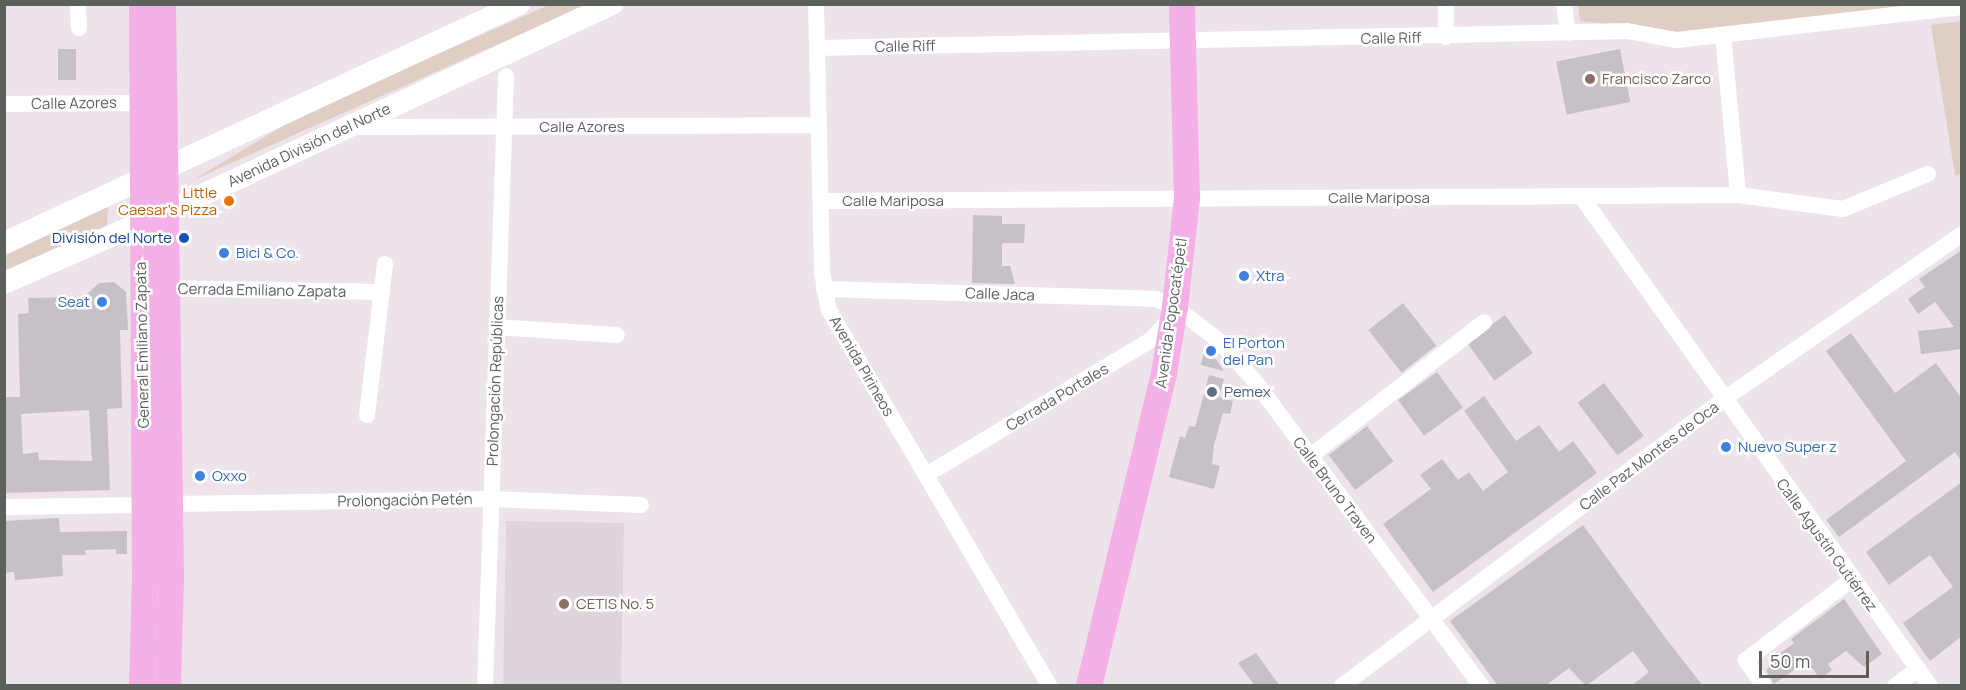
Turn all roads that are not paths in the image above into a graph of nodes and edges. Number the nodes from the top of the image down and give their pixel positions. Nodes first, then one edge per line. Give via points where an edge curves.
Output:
1 (78, 4) edge
2 (142, 4) edge
3 (163, 4) edge
4 (613, 4) edge
5 (816, 4) edge
6 (1182, 4) edge
7 (1446, 4) edge
8 (1564, 4) edge
9 (507, 7) edge
10 (1962, 7) edge
11 (79, 28) dead end
12 (1568, 33) junction
13 (1722, 35) junction
14 (1446, 37) junction
15 (1182, 41) junction
16 (817, 48) junction
17 (506, 76) dead end
18 (143, 103) junction
19 (4, 104) edge
20 (819, 125) junction
21 (505, 127) junction
22 (345, 128) junction
23 (167, 169) junction
24 (1928, 174) dead end
25 (143, 181) junction
26 (1738, 195) junction
27 (1581, 196) junction
28 (1187, 199) junction
29 (821, 201) junction
30 (166, 213) junction
31 (141, 223) junction
32 (1962, 234) edge
33 (4, 243) edge
34 (385, 264) dead end
35 (4, 282) edge
36 (154, 288) junction
37 (824, 289) junction
38 (381, 292) junction
39 (1176, 307) junction
40 (1484, 322) dead end
41 (497, 327) junction
42 (617, 335) dead end
43 (1724, 399) junction
44 (367, 414) dead end
45 (1309, 457) junction
46 (926, 475) junction
47 (491, 499) junction
48 (170, 504) junction
49 (144, 505) junction
50 (641, 505) dead end
51 (4, 507) edge
52 (1851, 580) junction
53 (1433, 620) junction
54 (1918, 669) junction
55 (142, 686) edge
56 (168, 686) edge
57 (485, 686) edge
58 (1050, 686) edge
59 (1089, 686) edge
60 (1342, 686) edge
61 (1481, 686) edge
62 (1764, 686) edge
63 (1895, 686) edge
64 (1930, 686) edge

1 - 11 street
2 - 18 main road, General Emiliano Zapata
3 - 23 main road, General Emiliano Zapata
4 - 22 main road, Avenida División del Norte
5 - 16 street, Avenida Pirineos
6 - 15 main road, Avenida Popocatépetl
7 - 14 street
8 - 12 street
9 - 23 main road
10 - 13 street, Calle Riff
12 - 13 street, Calle Riff via 1627,31 1677,39
12 - 14 street, Calle Riff
13 - 26 street
14 - 15 street, Calle Riff
15 - 16 street, Calle Riff
15 - 28 main road, Avenida Popocatépetl
16 - 20 street, Avenida Pirineos
17 - 21 street, Prolongación Repúblicas
18 - 19 street, Calle Azores
18 - 25 main road, General Emiliano Zapata
20 - 21 street, Calle Azores
20 - 29 street, Avenida Pirineos
21 - 22 street, Calle Azores
21 - 41 street, Prolongación Repúblicas
22 - 30 main road, Avenida División del Norte
23 - 25 main road
23 - 30 main road, General Emiliano Zapata
24 - 26 street, Calle Mariposa via 1843,210
25 - 31 main road, General Emiliano Zapata
25 - 33 main road
26 - 27 street, Calle Mariposa
27 - 28 street, Calle Mariposa
27 - 43 street, Calle Agustín Gutiérrez
28 - 29 street, Calle Mariposa
28 - 39 main road, Avenida Popocatépetl
29 - 37 street, Avenida Pirineos
30 - 31 main road, Avenida División del Norte
30 - 36 main road, General Emiliano Zapata
31 - 35 main road, Avenida División del Norte
31 - 36 main road, General Emiliano Zapata
32 - 43 street, Calle Paz Montes de Oca
34 - 38 street
36 - 38 street, Cerrada Emiliano Zapata
36 - 48 main road, General Emiliano Zapata
36 - 49 main road, General Emiliano Zapata
37 - 39 street, Calle Jaca via 1156,299
37 - 46 street, Avenida Pirineos via 829,310
38 - 44 street
39 - 45 street, Calle Bruno Traven via 1243,366
39 - 46 street, Cerrada Portales via 1165,327 1151,340
39 - 59 main road, Avenida Popocatépetl via 1164,374
40 - 45 street
41 - 42 street
41 - 47 street, Prolongación Repúblicas
43 - 52 street, Calle Agustín Gutiérrez
43 - 53 street, Calle Paz Montes de Oca
45 - 53 street, Calle Bruno Traven
46 - 58 street, Avenida Pirineos
47 - 48 street, Prolongación Petén
47 - 50 street, Prolongación Petén
47 - 57 street, Prolongación Repúblicas
48 - 56 main road, General Emiliano Zapata
49 - 51 street
49 - 55 main road, General Emiliano Zapata
52 - 54 street, Calle Agustín Gutiérrez
52 - 62 street via 1746,660
53 - 60 street, Calle Paz Montes de Oca
53 - 61 street, Calle Bruno Traven
54 - 63 street
54 - 64 street, Calle Agustín Gutiérrez

